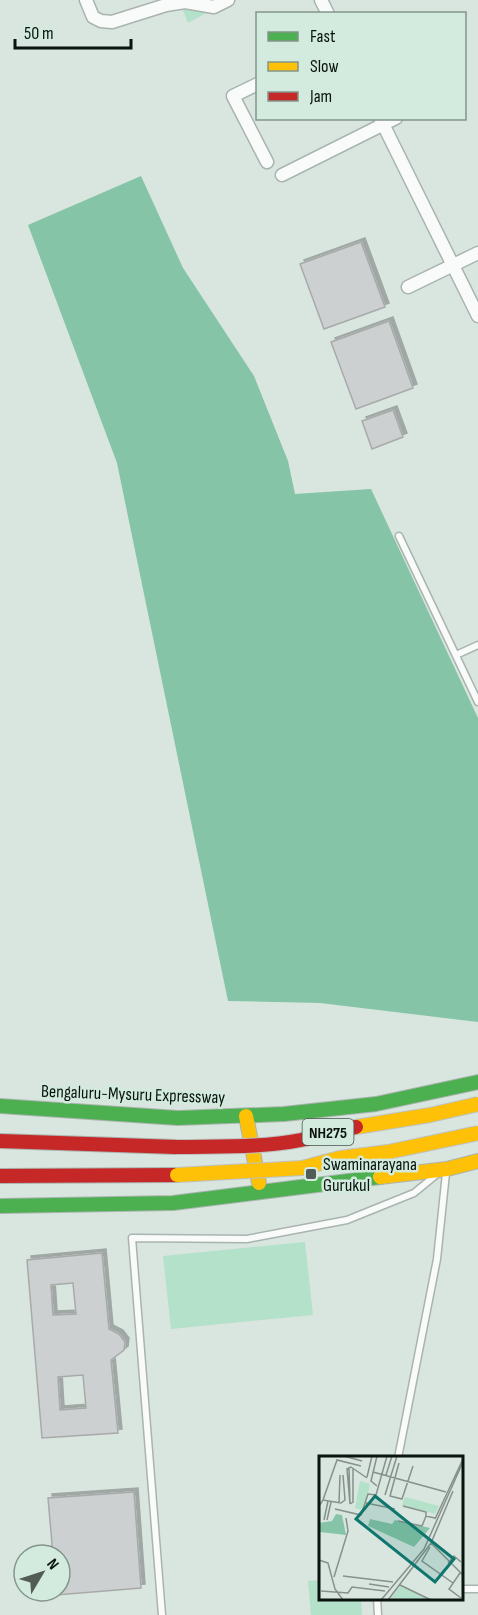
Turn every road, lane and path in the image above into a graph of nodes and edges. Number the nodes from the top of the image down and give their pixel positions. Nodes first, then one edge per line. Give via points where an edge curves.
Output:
1 (86, 0) edge
2 (228, 0) edge
3 (256, 85) edge
4 (381, 122) edge
5 (267, 162) dead end
6 (282, 175) dead end
7 (478, 253) edge
8 (453, 265) junction
9 (408, 287) dead end
10 (478, 316) edge
11 (399, 536) dead end
12 (478, 645) edge
13 (456, 655) junction
14 (478, 702) edge
15 (478, 1082) edge
16 (478, 1104) edge
17 (0, 1106) edge
18 (246, 1116) junction
19 (478, 1133) edge
20 (0, 1141) edge
21 (478, 1161) edge
22 (443, 1169) junction
23 (0, 1176) edge
24 (261, 1193) junction
25 (0, 1206) edge
26 (398, 1456) edge
27 (377, 1600) edge
28 (162, 1615) edge
29 (378, 1615) edge

1 - 2 street via 93,17 112,22 166,5 185,2 214,7
3 - 5 street via 233,96
4 - 6 street
4 - 8 street
7 - 8 street
8 - 9 street
8 - 10 street
11 - 13 lane
12 - 13 lane
13 - 14 lane
15 - 18 main road, Bengaluru-Mysuru Expressway / NH275 via 376,1104
16 - 20 main road, NH275, bridge via 301,1140 237,1146
17 - 18 main road, Bengaluru-Mysuru Expressway / NH275 via 178,1118
18 - 24 main road
19 - 23 main road, NH275, bridge via 302,1168 177,1175
21 - 22 main road
22 - 24 main road
22 - 26 lane via 437,1259
22 - 28 lane via 414,1193 347,1220 247,1239 132,1238
24 - 25 main road via 173,1203
27 - 29 lane

